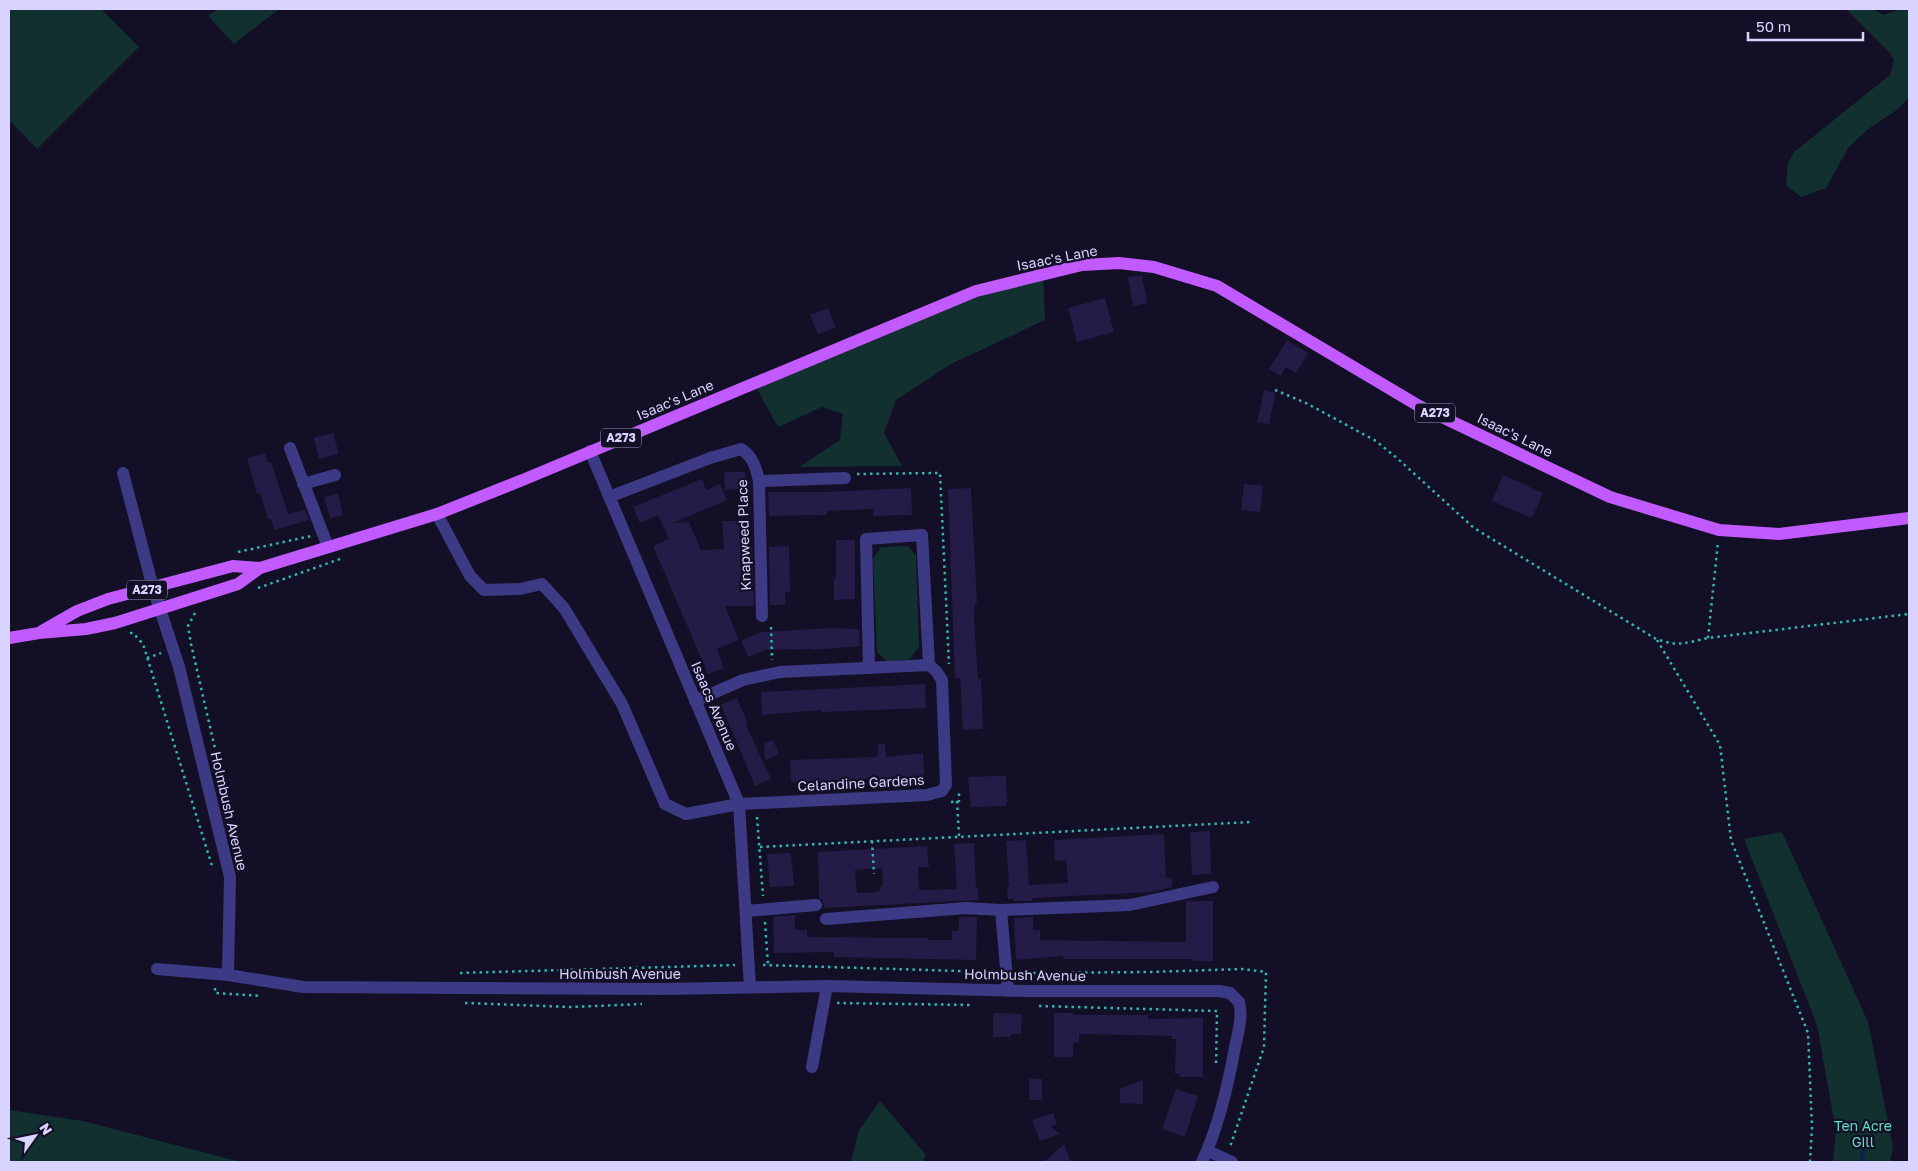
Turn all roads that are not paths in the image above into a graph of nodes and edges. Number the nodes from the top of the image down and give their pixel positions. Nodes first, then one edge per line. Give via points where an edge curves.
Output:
1 (290, 448) dead end
2 (590, 451) junction
3 (122, 473) dead end
4 (335, 475) dead end
5 (845, 478) dead end
6 (759, 481) junction
7 (302, 484) junction
8 (609, 497) junction
9 (437, 514) junction
10 (1909, 518) edge
11 (328, 547) junction
12 (260, 568) junction
13 (153, 588) junction
14 (160, 609) junction
15 (762, 616) road end
16 (39, 632) junction
17 (9, 638) edge
18 (929, 665) junction
19 (869, 668) junction
20 (695, 701) junction
21 (740, 804) junction
22 (1213, 887) dead end
23 (816, 905) dead end
24 (1001, 910) junction
25 (746, 911) junction
26 (826, 919) dead end
27 (157, 969) dead end
28 (228, 975) junction
29 (750, 986) junction
30 (827, 986) junction
31 (1008, 991) junction
32 (812, 1067) dead end
33 (1205, 1156) edge
34 (1229, 1161) edge

1 - 7 street
2 - 8 street, Isaacs Avenue
2 - 9 main road, Isaac's Lane / A273
2 - 10 main road, Isaac's Lane / A273 via 976,291 1082,266 1119,263 1154,267 1217,286 1428,410 1610,497 1719,530 1779,534
3 - 13 street, Holmbush Avenue
4 - 7 street
5 - 6 street
6 - 8 street, Knapweed Place via 748,453 741,450 710,458
6 - 15 street, Knapweed Place
7 - 11 street
8 - 20 street, Isaacs Avenue
9 - 11 main road, Isaac's Lane / A273
9 - 21 street via 470,576 484,590 542,584 564,608 622,704 665,804 686,814
11 - 12 main road, Isaac's Lane / A273
12 - 13 main road, Isaac's Lane / A273 via 233,566
12 - 14 main road, Isaac's Lane / A273 via 238,584
13 - 14 street, Holmbush Avenue
13 - 16 main road, Isaac's Lane / A273 via 76,610
14 - 16 main road, Isaac's Lane / A273 via 86,629
14 - 28 street, Holmbush Avenue via 180,667 230,877
16 - 17 main road, Isaac's Lane / A273
18 - 19 street
18 - 19 street via 922,535 866,539
18 - 21 street, Celandine Gardens via 942,680 946,778 942,791 916,796
19 - 20 street via 780,672 742,680
20 - 21 street, Isaacs Avenue
21 - 25 street, Isaacs Avenue
22 - 24 street via 1130,905
23 - 25 street
24 - 26 street via 966,908
24 - 31 street
25 - 29 street, Isaacs Avenue
27 - 28 street
28 - 29 street, Holmbush Avenue via 303,986 663,989
29 - 30 street, Holmbush Avenue
30 - 31 street, Holmbush Avenue
30 - 32 street
31 - 33 street, Holmbush Avenue via 1219,991 1234,995 1239,1002 1240,1018 1227,1088
33 - 34 street

